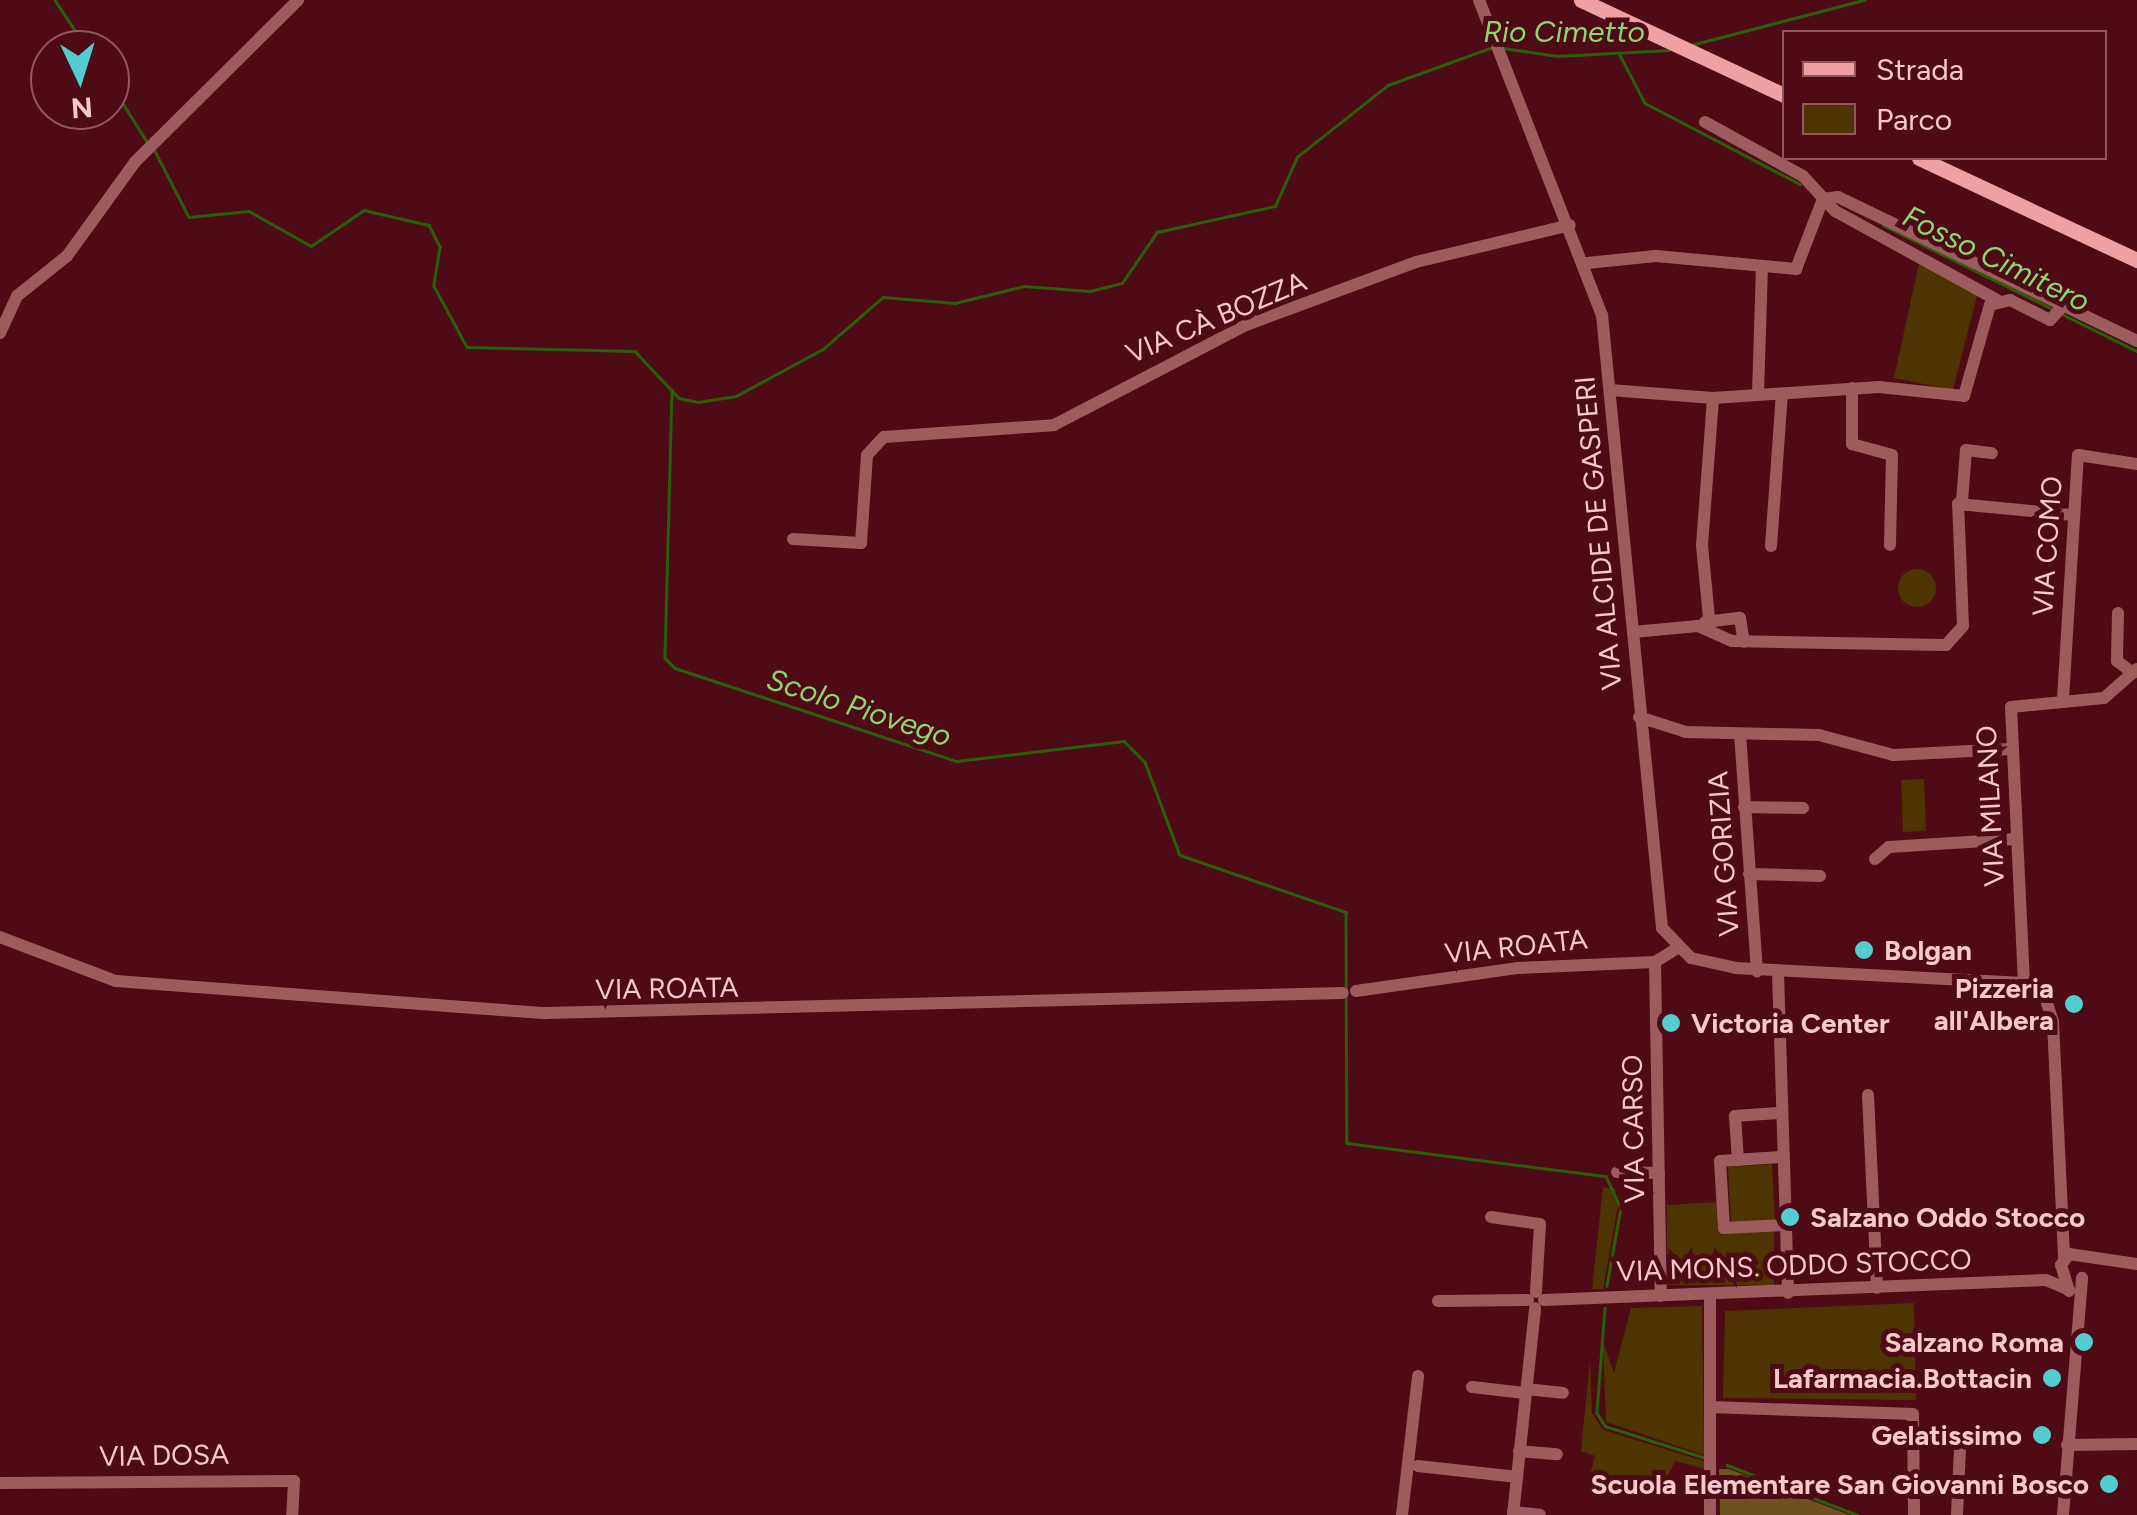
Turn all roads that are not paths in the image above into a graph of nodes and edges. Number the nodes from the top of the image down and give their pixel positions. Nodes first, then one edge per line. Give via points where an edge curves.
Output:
1 (298, 0) edge
2 (1479, 0) edge
3 (1489, 0) edge
4 (1586, 2) edge
5 (1487, 24) junction
6 (1782, 93) edge
7 (1704, 122) dead end
8 (1923, 160) edge
9 (1823, 199) junction
10 (1570, 224) junction
11 (2137, 260) edge
12 (1587, 262) junction
13 (1762, 266) junction
14 (1997, 300) junction
15 (2059, 312) junction
16 (0, 333) edge
17 (2137, 340) edge
18 (1852, 388) junction
19 (1610, 390) junction
20 (1782, 393) junction
21 (1758, 394) junction
22 (1713, 398) junction
23 (1992, 453) dead end
24 (2137, 464) edge
25 (1962, 501) junction
26 (2073, 515) junction
27 (793, 538) dead end
28 (1890, 545) dead end
29 (1771, 546) dead end
30 (2118, 613) dead end
31 (1706, 622) junction
32 (1633, 632) junction
33 (1744, 642) junction
34 (2135, 671) edge
35 (2063, 700) junction
36 (1639, 717) junction
37 (1740, 734) junction
38 (2011, 749) junction
39 (1744, 807) junction
40 (1803, 808) dead end
41 (2016, 839) junction
42 (1874, 858) dead end
43 (1748, 874) junction
44 (1820, 876) dead end
45 (0, 937) edge
46 (1676, 948) junction
47 (1655, 962) junction
48 (1757, 971) junction
49 (1778, 972) junction
50 (2024, 983) junction
51 (1868, 1095) dead end
52 (1778, 1114) junction
53 (1780, 1158) junction
54 (1738, 1160) junction
55 (1617, 1172) dead end
56 (1659, 1173) junction
57 (1491, 1217) dead end
58 (1784, 1225) junction
59 (2070, 1235) junction
60 (2084, 1256) junction
61 (2137, 1264) edge
62 (2110, 1265) junction
63 (2061, 1275) junction
64 (2085, 1276) junction
65 (1877, 1288) junction
66 (1788, 1292) junction
67 (1710, 1294) junction
68 (1661, 1296) junction
69 (1536, 1300) junction
70 (1438, 1302) dead end
71 (2073, 1320) junction
72 (1418, 1376) dead end
73 (1472, 1388) dead end
74 (1526, 1391) junction
75 (1563, 1392) dead end
76 (1710, 1407) junction
77 (2137, 1444) edge
78 (2067, 1445) junction
79 (1960, 1449) dead end
80 (1519, 1451) junction
81 (1556, 1454) dead end
82 (1418, 1466) dead end
83 (1517, 1477) junction
84 (0, 1483) edge
85 (1513, 1513) edge
86 (292, 1515) edge
87 (1402, 1515) edge
88 (1540, 1515) edge
89 (1710, 1515) edge
90 (1914, 1515) edge
91 (1957, 1515) edge
92 (2063, 1515) edge

1 - 16 street via 151,147 67,256 23,288
2 - 5 street, VIA ALCIDE DE GASPERI
3 - 5 street
4 - 6 main road
5 - 10 street, VIA ALCIDE DE GASPERI
7 - 9 street via 1803,176
8 - 11 main road
9 - 13 street via 1800,268
9 - 14 street
9 - 15 street via 1838,197
10 - 12 street, VIA ALCIDE DE GASPERI
10 - 27 street, VIA CÀ BOZZA via 1416,262 1246,325 1054,426 884,437 867,455 861,543
12 - 13 street via 1656,256
12 - 19 street, VIA ALCIDE DE GASPERI
13 - 21 street
14 - 15 street
14 - 18 street via 1964,396
15 - 17 street
18 - 20 street
18 - 28 street via 1852,444 1892,455
19 - 22 street
19 - 32 street, VIA ALCIDE DE GASPERI
20 - 21 street
20 - 29 street
21 - 22 street
22 - 31 street via 1702,545
23 - 25 street via 1966,450
24 - 26 street, VIA COMO via 2078,455
25 - 26 street
25 - 33 street via 1962,626 1954,642 1902,651
26 - 35 street, VIA COMO
30 - 34 street via 2117,661
31 - 32 street
31 - 33 street
31 - 33 street via 1740,618
32 - 36 street, VIA ALCIDE DE GASPERI
34 - 35 street, VIA MILANO via 2104,698
35 - 38 street, VIA MILANO via 2014,703
36 - 37 street via 1679,731
36 - 46 street, VIA ALCIDE DE GASPERI via 1656,905
37 - 38 street via 1819,735 1893,754
37 - 39 street, VIA GORIZIA
38 - 41 street, VIA MILANO
39 - 40 street
39 - 43 street, VIA GORIZIA
41 - 42 street via 1888,847
41 - 50 street, VIA MILANO
43 - 44 street
43 - 48 street, VIA GORIZIA
45 - 47 street, VIA ROATA via 116,980 546,1014 1349,992 1518,968
46 - 47 street
46 - 48 street
47 - 56 street, VIA CARSO
48 - 49 street
49 - 50 street
49 - 52 street
50 - 59 street via 2044,994 2053,1022
51 - 65 street
52 - 53 street
52 - 54 street via 1735,1116
53 - 54 street
53 - 58 street
54 - 58 street via 1720,1161 1724,1228
55 - 56 street
56 - 68 street, VIA CARSO
57 - 69 street via 1540,1224
58 - 66 street
59 - 60 street
59 - 63 street
60 - 62 street
60 - 63 street
60 - 64 street
61 - 62 street
62 - 64 street
63 - 64 street
63 - 65 street, VIA MONS. ODDO STOCCO
63 - 71 street
64 - 71 street
65 - 66 street, VIA MONS. ODDO STOCCO
66 - 67 street, VIA MONS. ODDO STOCCO
67 - 68 street, VIA MONS. ODDO STOCCO
67 - 76 street
68 - 69 street, VIA MONS. ODDO STOCCO
69 - 70 street, VIA MONS. ODDO STOCCO
69 - 74 street
71 - 78 street
72 - 87 street
73 - 74 street
74 - 75 street
74 - 80 street
76 - 89 street
76 - 90 street via 1913,1414
77 - 78 street
78 - 92 street
79 - 91 street
80 - 81 street
80 - 83 street
82 - 83 street
83 - 85 street
84 - 86 street, VIA DOSA via 294,1480
85 - 88 street

